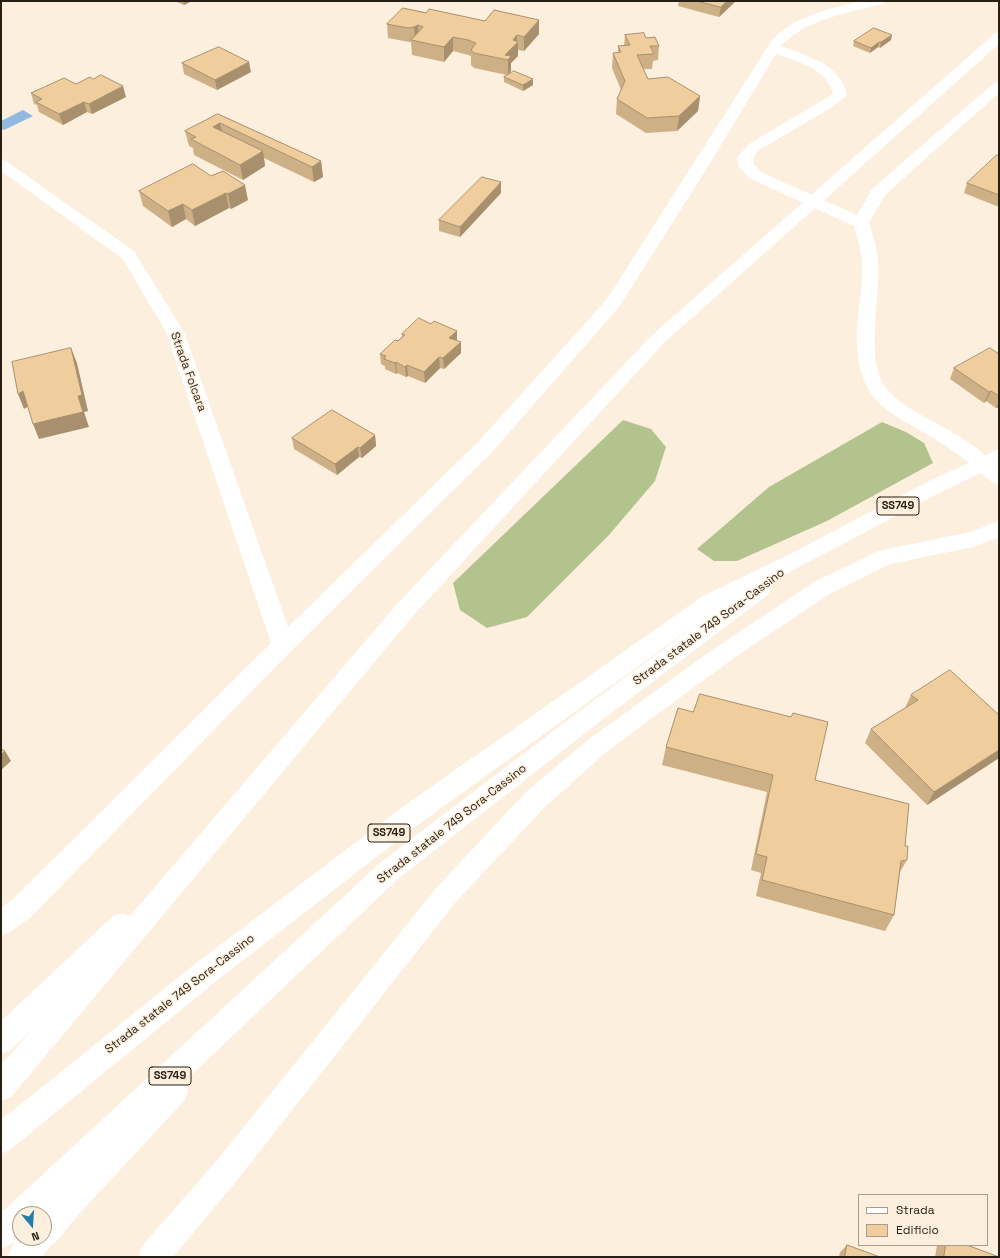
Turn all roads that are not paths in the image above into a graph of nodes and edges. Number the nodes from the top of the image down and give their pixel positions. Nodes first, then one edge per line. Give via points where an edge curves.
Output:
1 (878, 1) edge
2 (999, 37) edge
3 (773, 48) junction
4 (999, 86) edge
5 (1, 164) edge
6 (861, 223) junction
7 (999, 456) edge
8 (999, 477) edge
9 (999, 530) edge
10 (799, 559) junction
11 (283, 645) junction
12 (204, 846) junction
13 (1, 923) edge
14 (317, 938) junction
15 (1, 1040) edge
16 (1, 1087) edge
17 (1, 1139) edge
18 (32, 1206) edge
19 (52, 1223) edge
20 (12, 1224) edge
21 (1, 1234) edge
22 (31, 1246) edge
23 (22, 1257) edge
24 (153, 1257) edge

1 - 3 main road via 831,13 800,25 779,40
2 - 12 main road via 658,339 405,610
3 - 6 main road via 821,67 840,87 840,95 829,104 754,147 745,158 746,166 755,175
3 - 11 main road via 613,303 485,446
4 - 6 main road via 878,192
5 - 11 main road, Strada Folcara via 128,256 175,332
6 - 8 main road via 870,262 866,355 870,378 878,392 893,405 957,444
7 - 10 main road, Strada statale 749 Sora-Cassino / SS749 via 932,488
9 - 24 main road via 973,539 885,557 822,588 723,654 591,751 535,800 446,895 228,1169
10 - 14 main road, Strada statale 749 Sora-Cassino / SS749 via 390,870
10 - 17 main road, Strada statale 749 Sora-Cassino / SS749 via 711,602 410,816 205,973
11 - 13 main road via 23,907
12 - 15 main road
12 - 16 main road
14 - 18 main road, Strada statale 749 Sora-Cassino / SS749
14 - 19 main road
20 - 21 main road
22 - 23 main road

